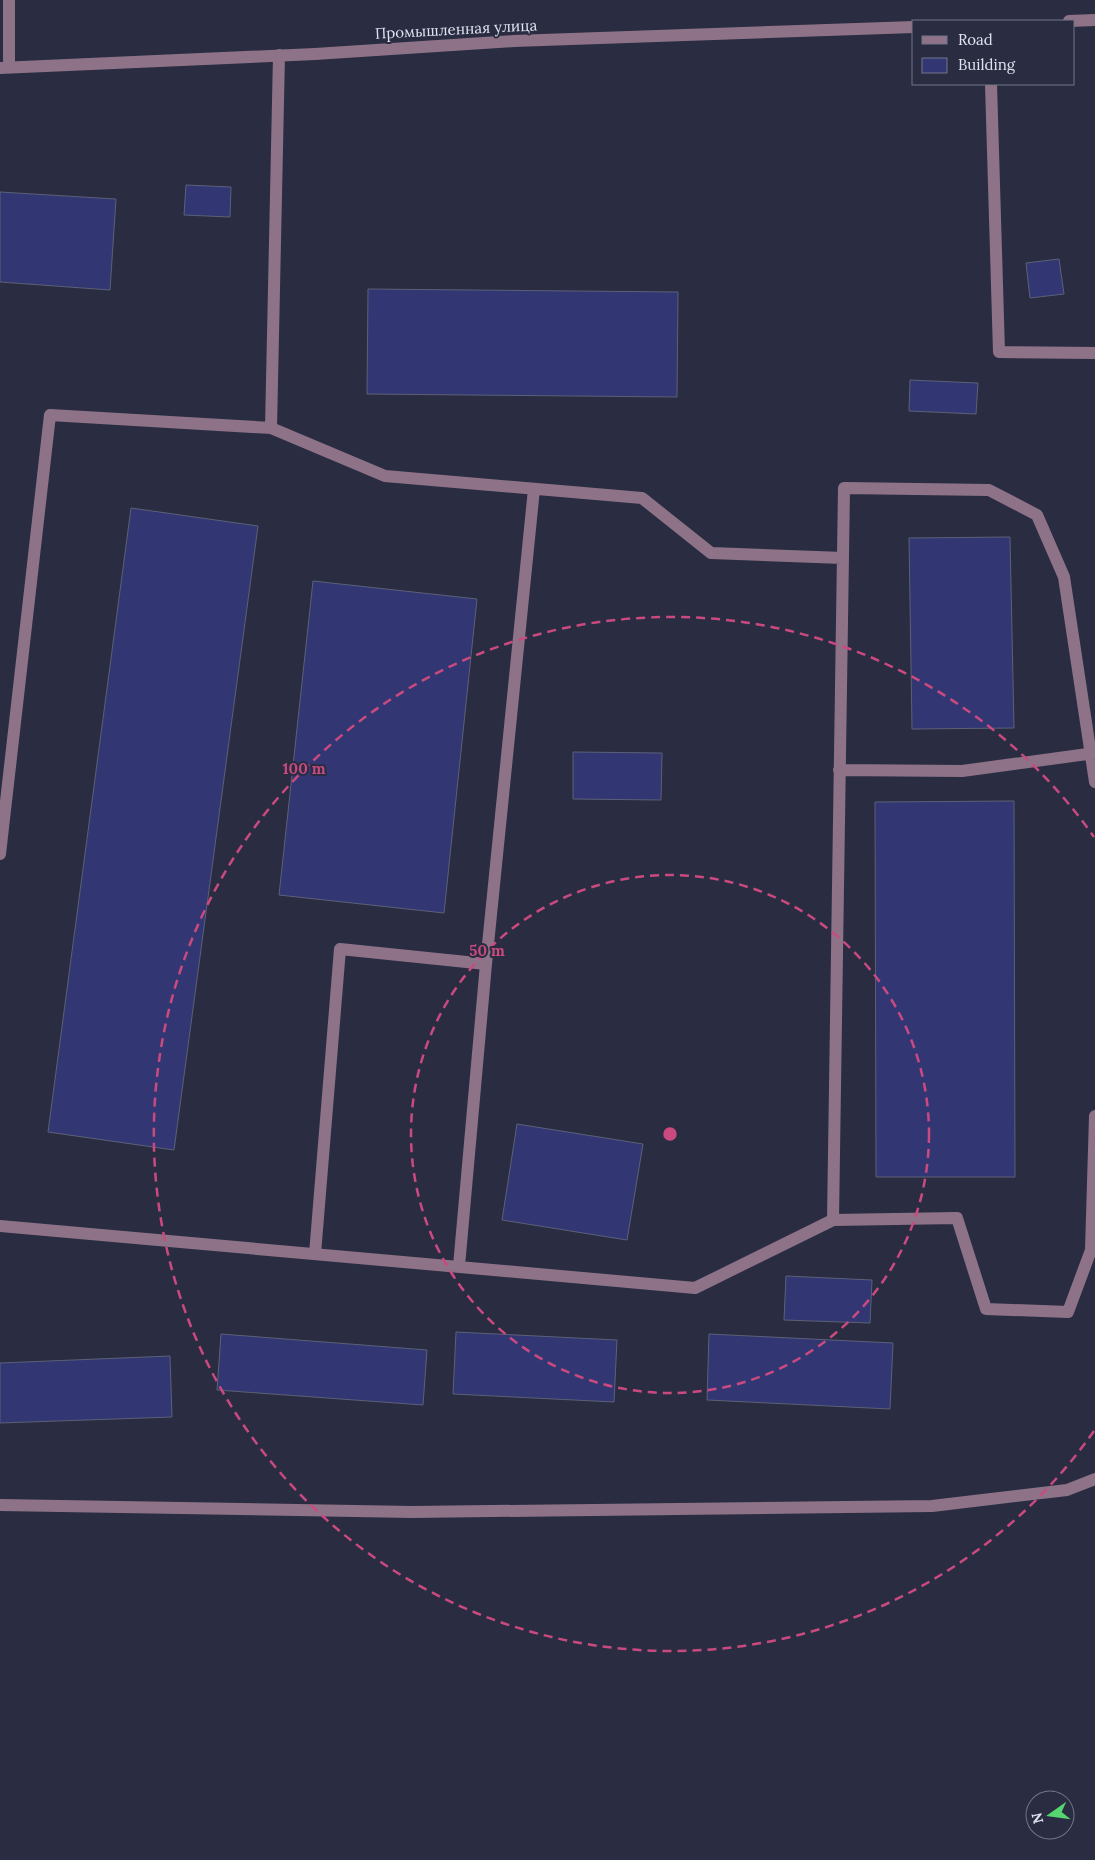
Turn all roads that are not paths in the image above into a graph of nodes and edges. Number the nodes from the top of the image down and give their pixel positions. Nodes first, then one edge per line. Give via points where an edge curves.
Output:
1 (9, 0) edge
2 (1095, 20) edge
3 (1075, 21) edge
4 (912, 27) edge
5 (279, 55) junction
6 (4, 67) edge
7 (991, 85) edge
8 (1095, 353) edge
9 (271, 428) junction
10 (534, 489) junction
11 (842, 558) junction
12 (1094, 754) edge
13 (840, 770) junction
14 (1095, 782) edge
15 (0, 854) edge
16 (486, 964) junction
17 (1095, 1116) edge
18 (833, 1220) junction
19 (0, 1226) edge
20 (315, 1254) junction
21 (459, 1266) junction
22 (1095, 1479) edge
23 (0, 1505) edge

1 - 6 street
2 - 3 street
4 - 5 street, Промышленная улица via 514,42
5 - 6 street, Промышленная улица
5 - 9 street
7 - 8 street via 999,352
9 - 10 street via 385,476
9 - 15 street via 50,415
10 - 11 street via 642,498 711,553
10 - 16 street
11 - 12 street via 844,488 989,490 1037,516 1064,577
11 - 13 street
12 - 13 street via 962,771
12 - 14 street
13 - 18 street
16 - 20 street via 340,949
16 - 21 street
17 - 18 street via 1091,1250 1068,1312 986,1309 957,1218
18 - 21 street via 695,1288
19 - 20 street
20 - 21 street
22 - 23 street via 1067,1490 932,1506 412,1512

